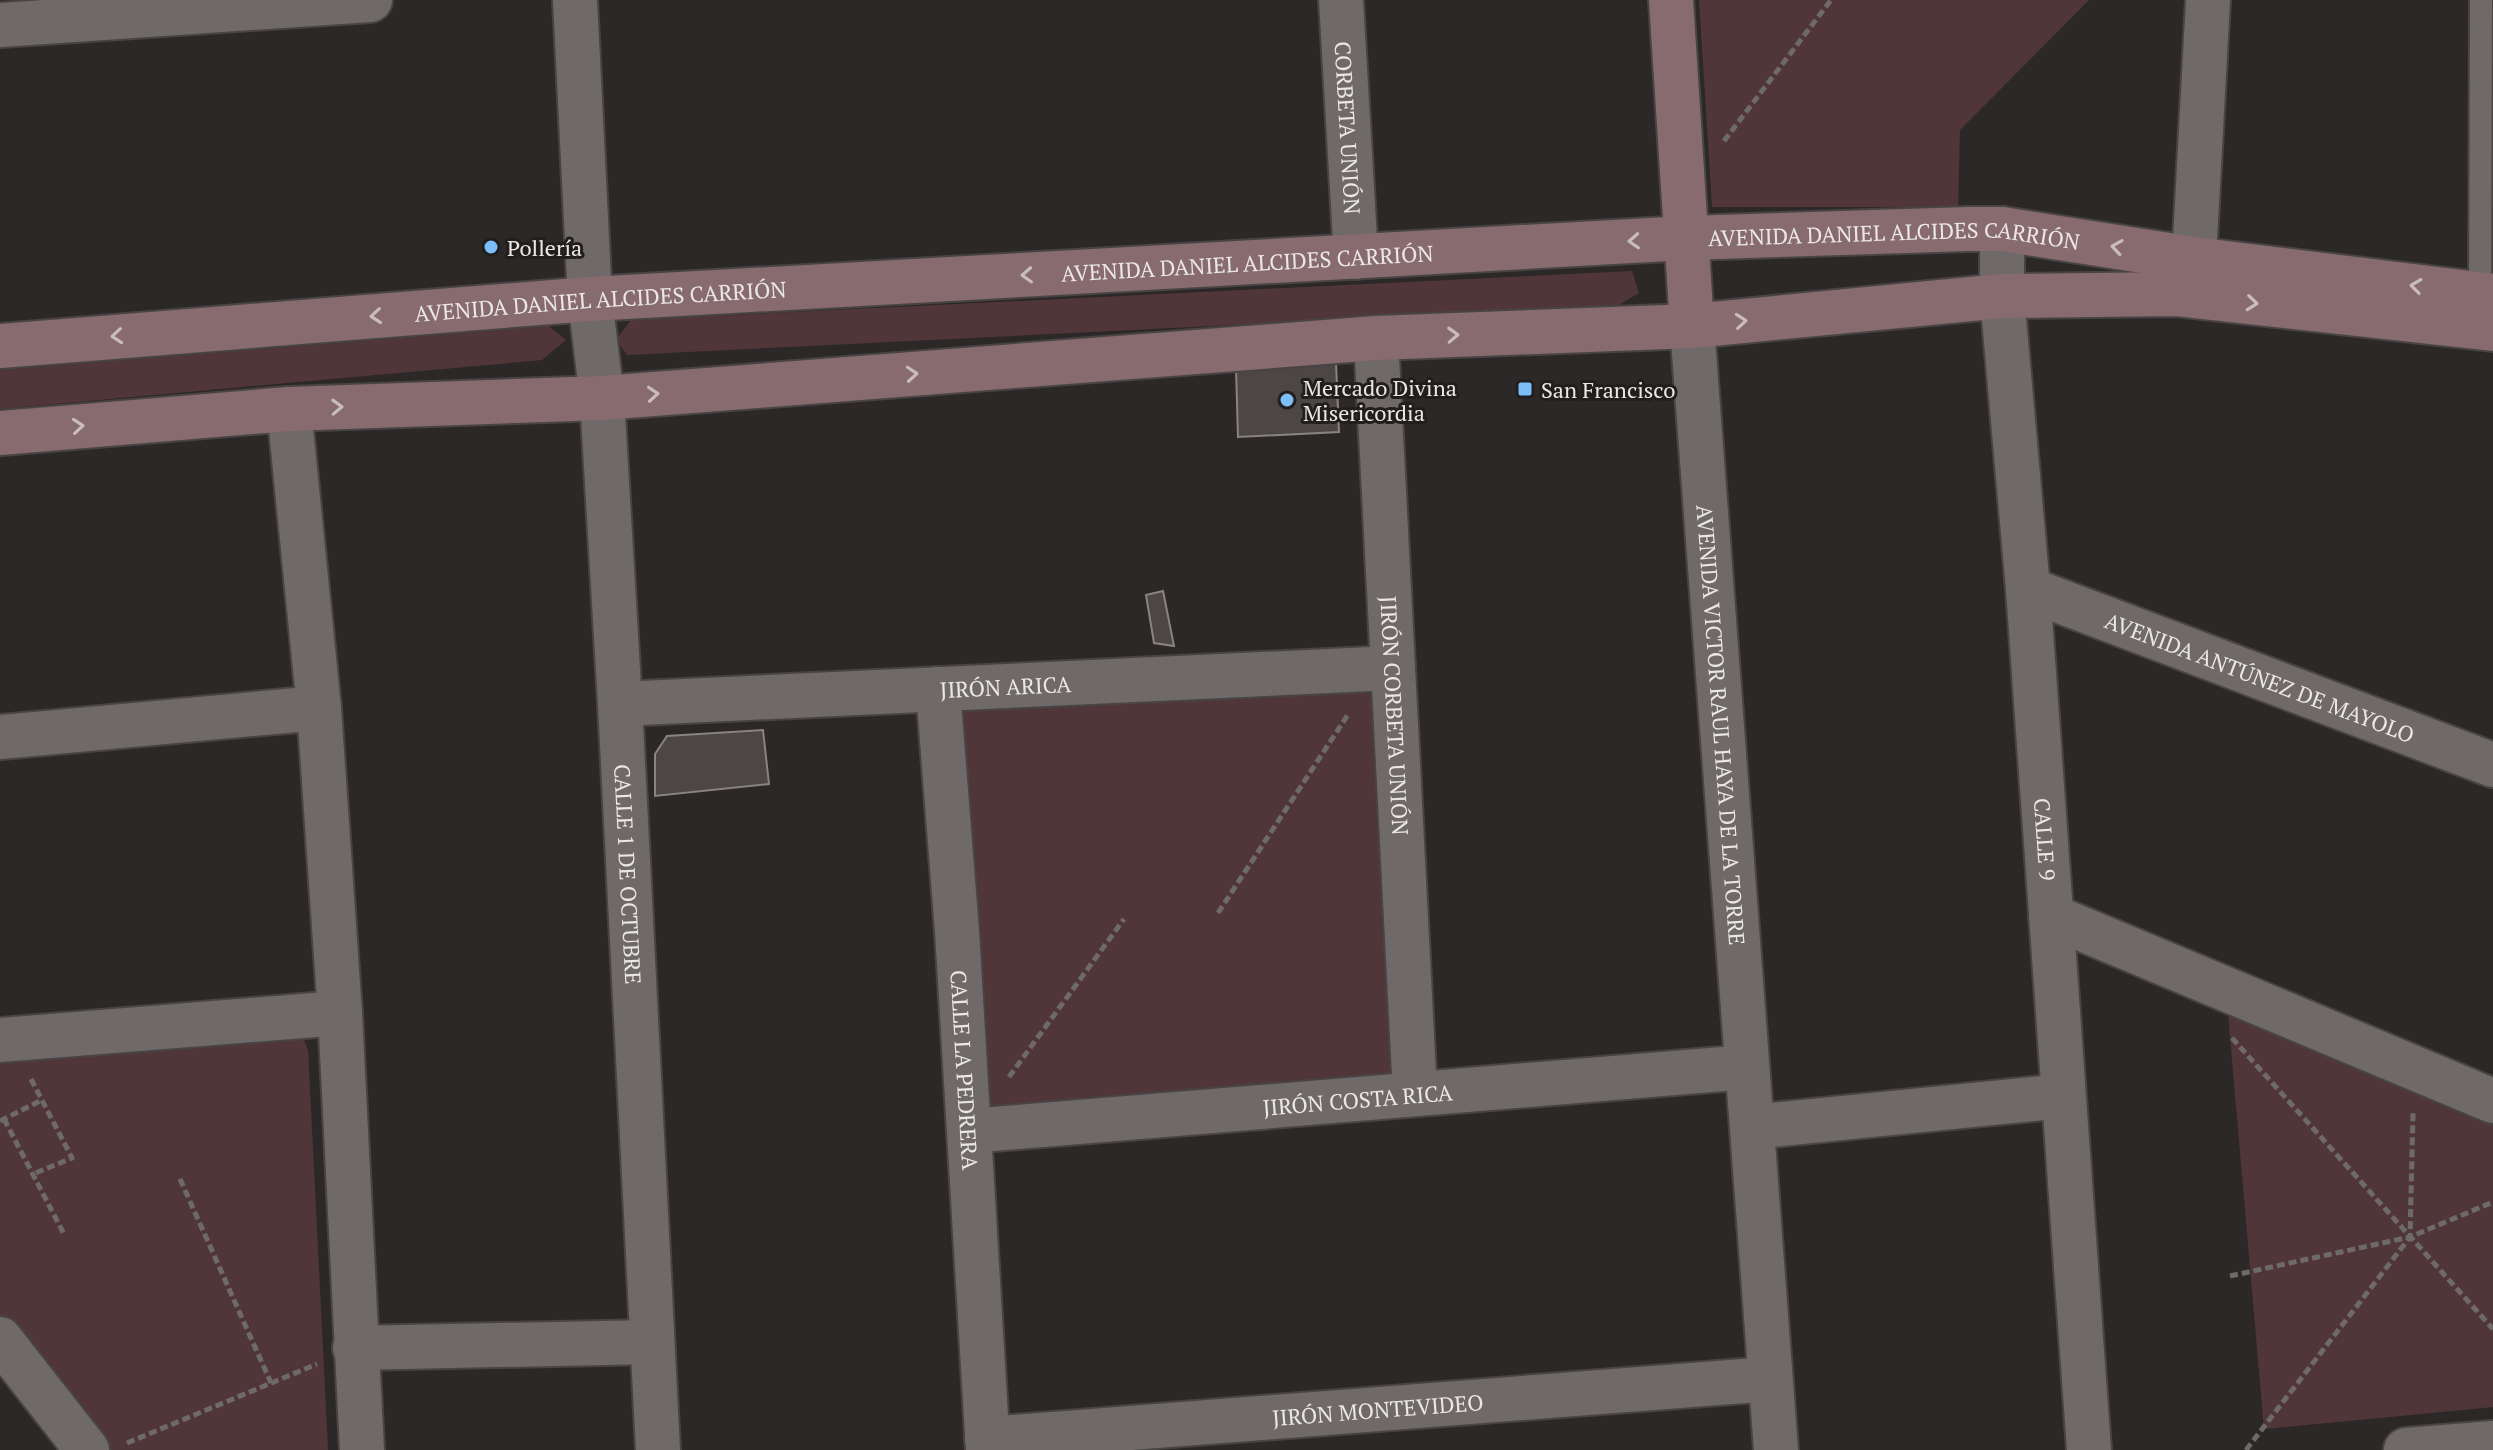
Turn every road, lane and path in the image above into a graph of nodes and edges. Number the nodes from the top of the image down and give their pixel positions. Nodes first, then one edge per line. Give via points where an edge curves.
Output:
1 (370, 0) edge
2 (575, 0) edge
3 (1341, 0) edge
4 (1671, 0) edge
5 (1831, 0) edge
6 (2208, 0) edge
7 (2481, 0) edge
8 (27, 15) edge
9 (1684, 193) junction
10 (2002, 229) junction
11 (1686, 238) junction
12 (1356, 257) junction
13 (2194, 259) junction
14 (2002, 296) junction
15 (590, 299) junction
16 (2489, 306) edge
17 (1692, 326) junction
18 (1376, 338) junction
19 (0, 346) edge
20 (602, 398) junction
21 (289, 409) junction
22 (0, 433) edge
23 (2028, 589) junction
24 (1393, 668) junction
25 (938, 689) junction
26 (620, 704) junction
27 (319, 708) junction
28 (1350, 711) dead end
29 (0, 737) edge
30 (2493, 765) edge
31 (1218, 913) dead end
32 (2051, 916) junction
33 (1124, 919) dead end
34 (340, 1013) junction
35 (2229, 1035) dead end
36 (6, 1040) edge
37 (1747, 1067) junction
38 (2414, 1068) junction
39 (1415, 1094) junction
40 (2063, 1096) junction
41 (42, 1100) junction
42 (2493, 1101) edge
43 (2, 1120) edge
44 (1752, 1127) junction
45 (969, 1131) junction
46 (33, 1174) junction
47 (180, 1179) dead end
48 (2493, 1202) edge
49 (64, 1234) dead end
50 (2410, 1237) junction
51 (2230, 1276) dead end
52 (2493, 1329) edge
53 (0, 1339) edge
54 (651, 1342) junction
55 (355, 1348) junction
56 (1770, 1379) junction
57 (271, 1383) junction
58 (2493, 1443) edge
59 (987, 1445) edge
60 (106, 1447) edge
61 (362, 1450) edge
62 (658, 1450) edge
63 (1776, 1450) edge
64 (2089, 1450) edge
65 (2246, 1450) edge
66 (2406, 1450) edge

1 - 8 street
2 - 15 street, CALLE 1 DE OCTUBRE
3 - 12 street, CORBETA UNIÓN
4 - 9 street, AVENIDA VICTOR RAUL HAYA DE LA TORRE
5 - 9 path
6 - 13 street
7 - 16 lane
9 - 11 street, AVENIDA VICTOR RAUL HAYA DE LA TORRE
10 - 11 street, AVENIDA DANIEL ALCIDES CARRIÓN
13 -> 10 street, AVENIDA DANIEL ALCIDES CARRIÓN
10 - 14 street, CALLE 9
11 -> 12 street, AVENIDA DANIEL ALCIDES CARRIÓN
11 - 17 street, AVENIDA VICTOR RAUL HAYA DE LA TORRE
12 -> 15 street, AVENIDA DANIEL ALCIDES CARRIÓN
16 -> 13 street, AVENIDA DANIEL ALCIDES CARRIÓN
14 -> 16 street via 2175,294
17 -> 14 street
14 - 23 street, CALLE 9
15 -> 19 street, AVENIDA DANIEL ALCIDES CARRIÓN
15 - 20 street, CALLE 1 DE OCTUBRE
18 -> 17 street
17 - 37 street, AVENIDA VICTOR RAUL HAYA DE LA TORRE
20 -> 18 street
18 - 24 street, JIRÓN CORBETA UNIÓN
21 -> 20 street
20 - 26 street, CALLE 1 DE OCTUBRE
22 -> 21 street
21 - 27 street
23 - 30 street, AVENIDA ANTÚNEZ DE MAYOLO
23 - 32 street, CALLE 9
24 - 25 street, JIRÓN ARICA
24 - 39 street, JIRÓN CORBETA UNIÓN
25 - 26 street, JIRÓN ARICA
25 - 45 street, CALLE LA PEDRERA
26 - 54 street, CALLE 1 DE OCTUBRE
27 - 29 street
27 - 34 street
28 - 31 path
32 - 38 street
32 - 40 street, CALLE 9
33 - 45 path
34 - 36 street
34 - 55 street
35 - 50 path
36 - 41 path
37 - 39 street, JIRÓN COSTA RICA
37 - 44 street, AVENIDA VICTOR RAUL HAYA DE LA TORRE
38 - 42 street
38 - 50 path
39 - 45 street, JIRÓN COSTA RICA
40 - 44 street
40 - 64 street, CALLE 9
41 - 43 path
41 - 46 path via 72,1158
43 - 46 path
44 - 56 street, AVENIDA VICTOR RAUL HAYA DE LA TORRE
45 - 59 street, CALLE LA PEDRERA
46 - 49 path
47 - 57 path
48 - 50 path
50 - 51 path
50 - 52 path
50 - 65 path
53 - 60 street
54 - 55 street
54 - 62 street, CALLE 1 DE OCTUBRE
55 - 57 path
55 - 61 street
56 - 59 street, JIRÓN MONTEVIDEO
56 - 63 street, AVENIDA VICTOR RAUL HAYA DE LA TORRE
57 - 60 path
58 - 66 street

